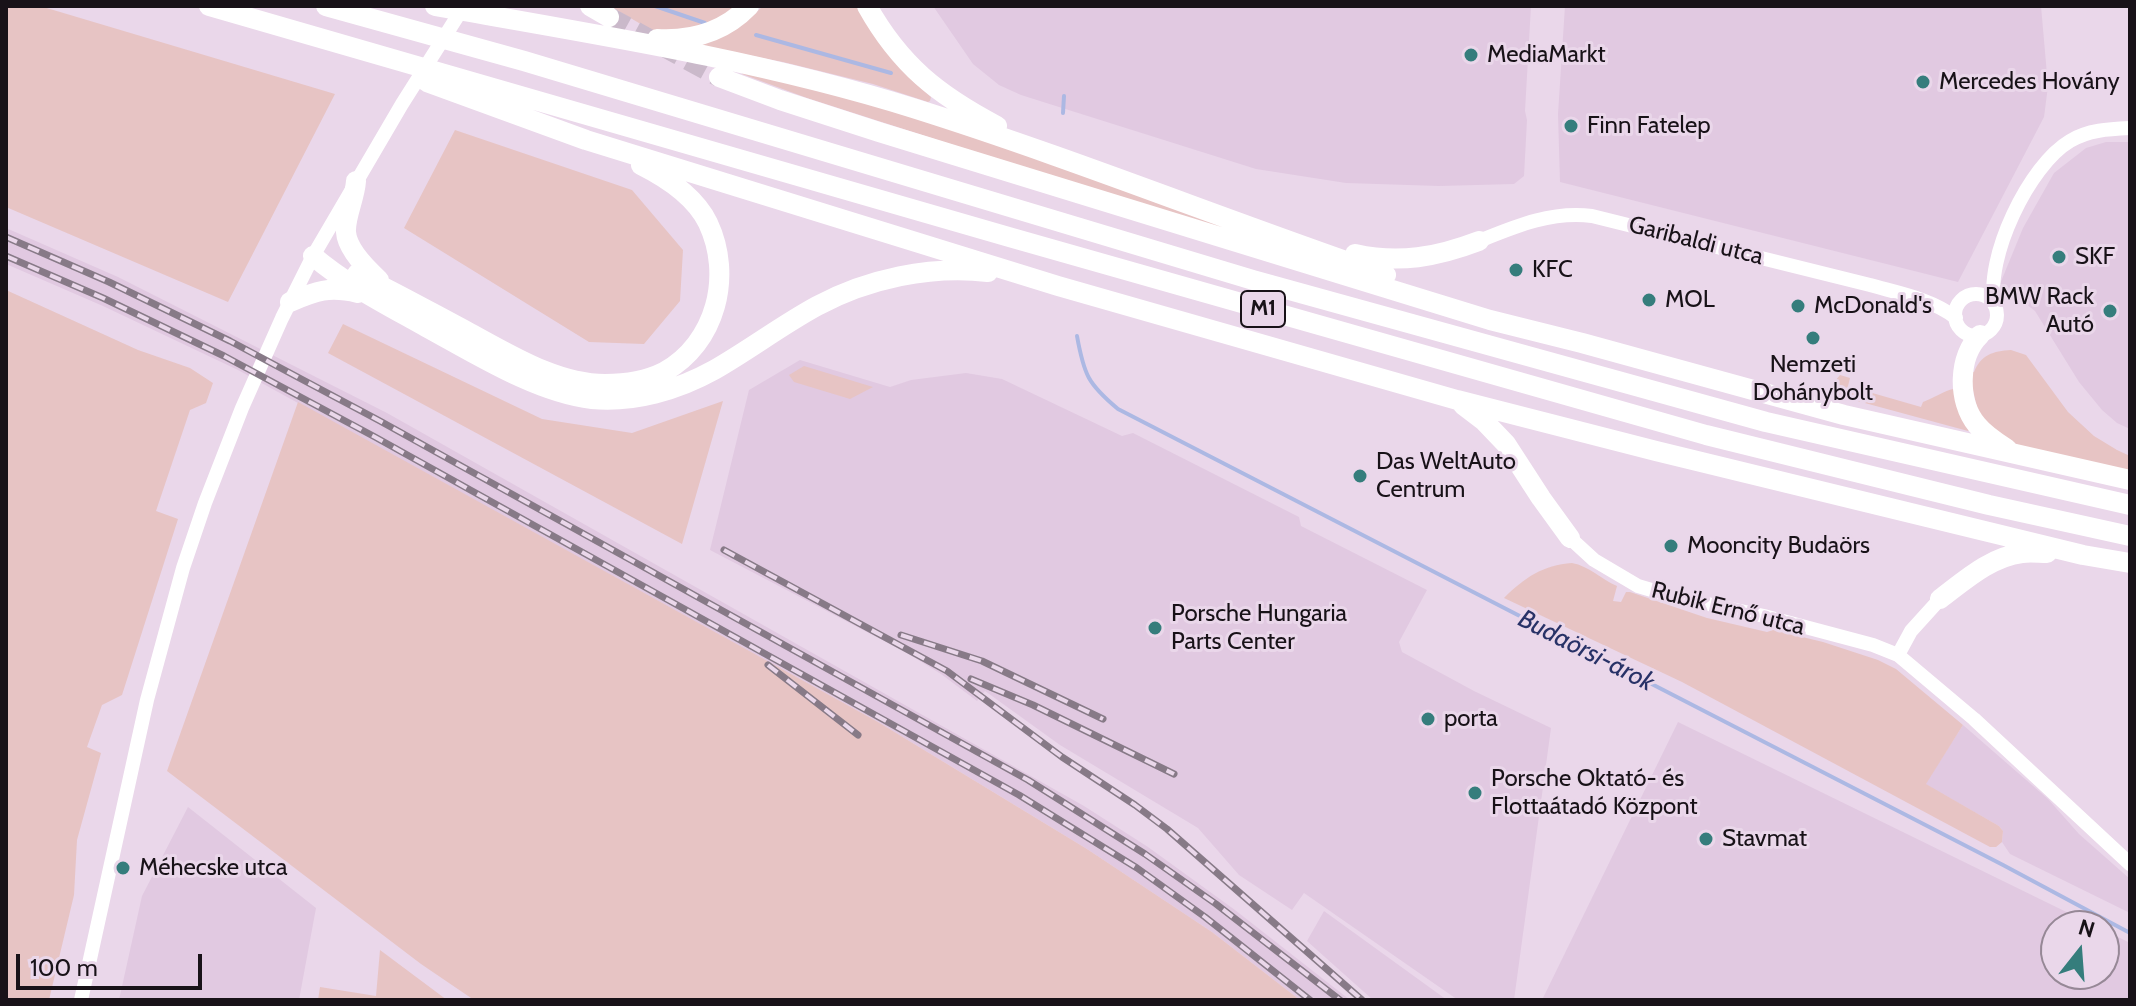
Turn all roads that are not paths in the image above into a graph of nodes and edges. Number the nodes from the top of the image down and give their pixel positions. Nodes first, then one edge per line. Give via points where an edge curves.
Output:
1 (209, 6) edge
2 (326, 6) edge
3 (435, 6) edge
4 (465, 6) edge
5 (590, 6) edge
6 (749, 6) edge
7 (867, 6) edge
8 (607, 27) junction
9 (402, 62) junction
10 (719, 77) tunnel mouth
11 (2130, 128) edge
12 (586, 140) junction
13 (1055, 156) junction
14 (356, 181) junction
15 (1288, 240) junction
16 (1479, 241) joint
17 (313, 256) junction
18 (1997, 260) junction
19 (1058, 286) junction
20 (391, 290) junction
21 (370, 295) junction
22 (1913, 297) junction
23 (1967, 297) junction
24 (1995, 305) junction
25 (286, 310) junction
26 (1956, 318) junction
27 (1980, 335) junction
28 (1582, 343) junction
29 (1457, 400) junction
30 (2017, 455) junction
31 (2130, 480) edge
32 (2130, 505) edge
33 (2130, 536) edge
34 (1570, 538) joint
35 (2083, 555) junction
36 (2130, 563) edge
37 (1940, 599) joint
38 (1898, 655) junction
39 (2130, 864) edge
40 (81, 1000) edge

1 - 9 highway, M1
2 - 32 highway, M1 via 1253,280 1766,422
3 - 8 highway
4 - 14 street
5 - 8 highway
6 - 8 highway via 729,24 700,36 667,40
7 - 13 highway via 886,38 927,82
8 - 13 highway via 911,107
9 - 12 highway via 430,83
9 - 33 highway, M1 via 1706,435
10 - 28 highway via 1237,243
11 - 18 street via 2086,134 2055,152 2027,189
12 - 19 highway
12 - 20 highway via 668,181 688,195 708,223 720,265 718,297 698,343 675,364 636,381 602,384 571,379 525,362
13 - 15 highway
14 - 17 street
14 - 20 highway via 346,233 364,266
15 - 16 highway via 1394,259 1417,259
15 - 28 highway
16 - 22 street, Garibaldi utca via 1550,216 1592,216
17 - 20 highway
17 - 21 highway
17 - 25 street
18 - 23 street
18 - 24 street
19 - 21 highway via 957,270 879,282 819,305 693,380 614,400 565,393 500,368
19 - 29 highway
21 - 25 highway via 321,290
22 - 23 street, Garibaldi utca
22 - 26 street, Garibaldi utca
23 - 24 street via 1986,296
23 - 26 street
24 - 27 street via 1995,324
25 - 40 street via 242,408 183,568 147,700
26 - 27 street via 1967,333
27 - 30 highway via 1968,349 1963,369 1969,411 1988,436
28 - 30 highway via 1844,415
29 - 34 highway via 1506,444
29 - 35 highway
30 - 31 highway
34 - 38 street, Rubik Ernő utca via 1594,560 1638,586
35 - 36 highway
35 - 37 highway via 2024,552 2004,557
37 - 38 street
38 - 39 street, Rubik Ernő utca

